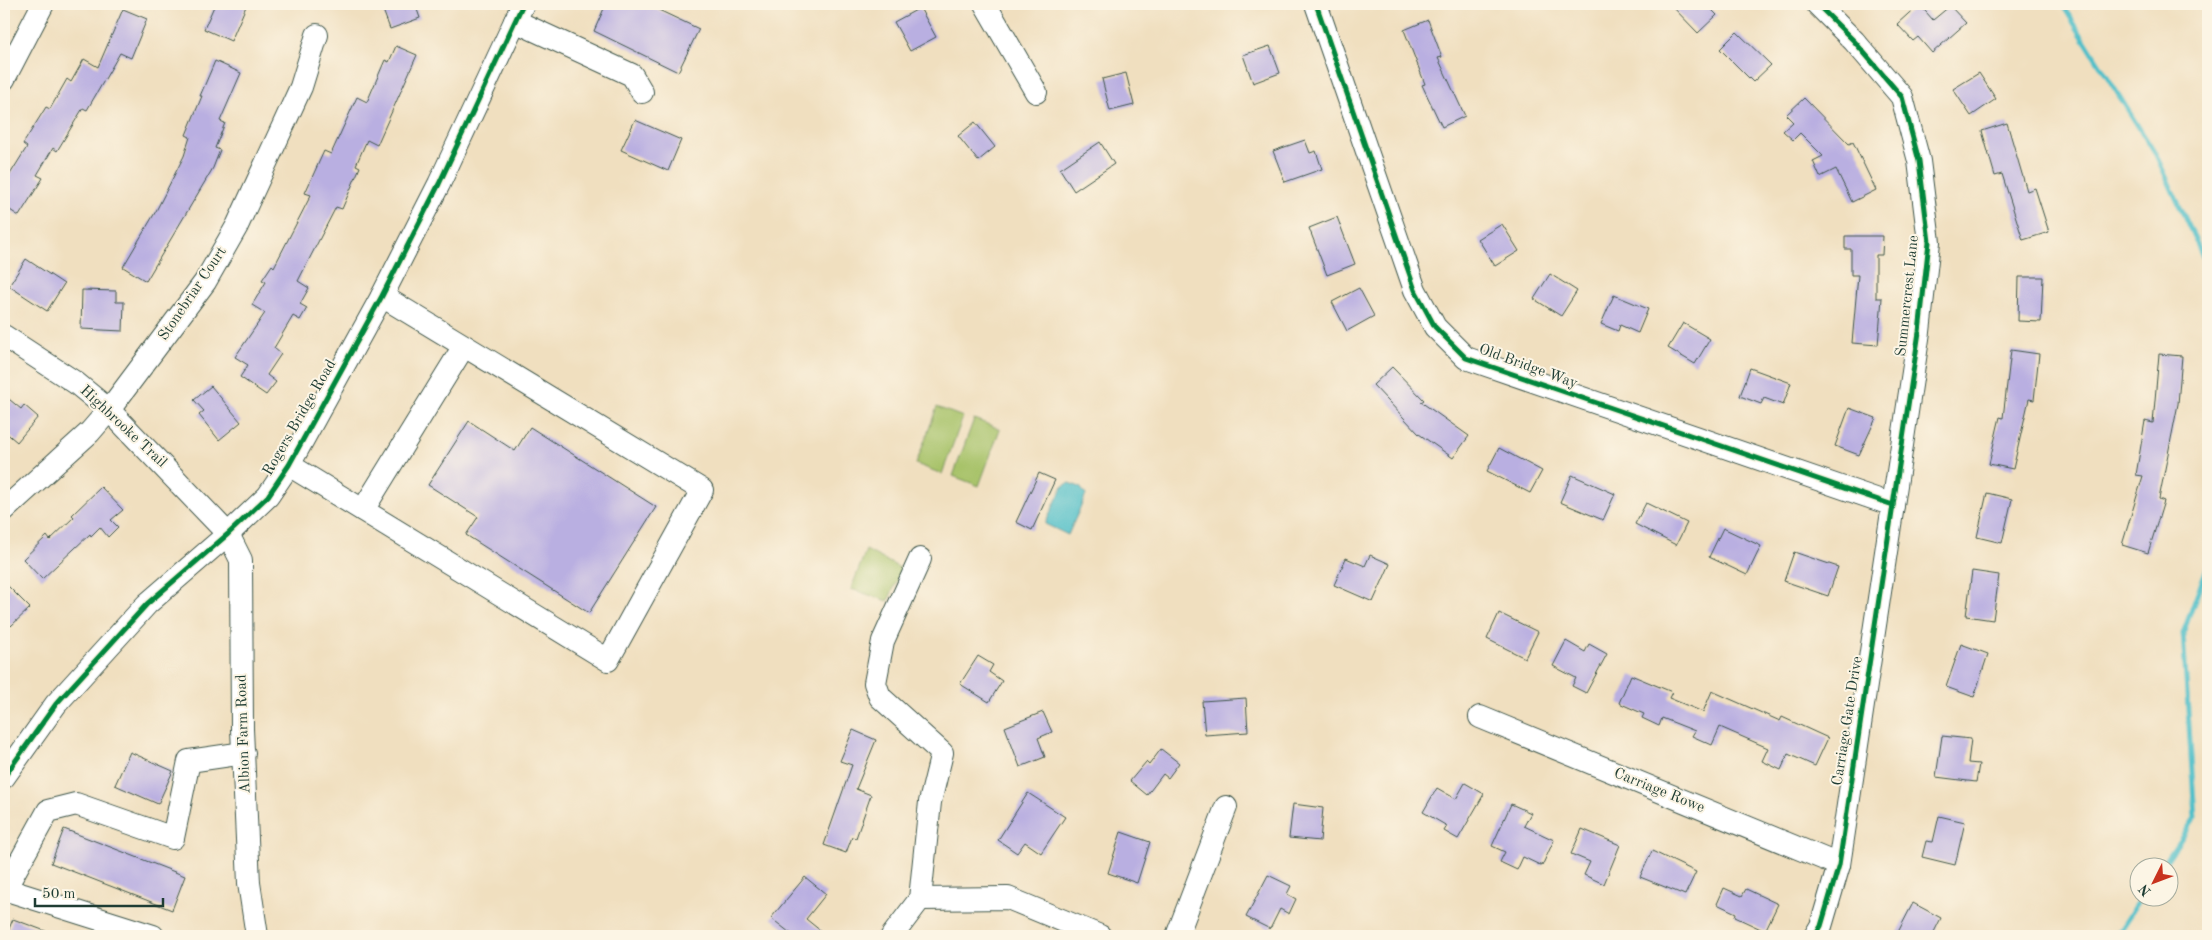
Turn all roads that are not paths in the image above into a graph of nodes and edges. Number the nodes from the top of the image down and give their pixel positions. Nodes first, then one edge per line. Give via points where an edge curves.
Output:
1 (44, 4) edge
2 (985, 4) edge
3 (1316, 4) edge
4 (1817, 4) edge
5 (519, 12) edge
6 (317, 35) dead end
7 (4, 79) edge
8 (642, 92) dead end
9 (1036, 92) dead end
10 (382, 296) junction
11 (4, 336) edge
12 (464, 346) junction
13 (109, 410) junction
14 (289, 465) junction
15 (1892, 506) junction
16 (4, 510) edge
17 (363, 510) junction
18 (228, 534) junction
19 (920, 559) dead end
20 (1480, 717) dead end
21 (244, 753) junction
22 (4, 777) edge
23 (1226, 807) dead end
24 (1839, 865) junction
25 (4, 890) edge
26 (920, 899) junction
27 (153, 936) edge
28 (257, 936) edge
29 (892, 936) edge
30 (1100, 936) edge
31 (1177, 936) edge
32 (1815, 936) edge

1 - 7 street
2 - 9 street
3 - 15 street, Old Bridge Way via 1415,290 1434,327 1466,358
4 - 15 street, Summercrest Lane via 1902,97 1919,161 1930,242
5 - 8 street via 558,42 632,75
5 - 10 street, Rogers Bridge Road
6 - 13 street, Stonebriar Court via 301,87 237,226 205,282
10 - 12 street
10 - 14 street, Rogers Bridge Road
11 - 13 street, Highbrooke Trail via 76,383
12 - 17 street
12 - 17 street via 702,490 608,660
13 - 16 street, Stonebriar Court via 90,432
13 - 18 street, Highbrooke Trail
14 - 17 street
14 - 18 street, Rogers Bridge Road via 268,496
15 - 24 street, Carriage Gate Drive
18 - 21 street, Albion Farm Road via 240,560
18 - 22 street, Rogers Bridge Road via 147,604 56,704
19 - 26 street via 883,641 875,683 880,697 942,753 930,802
20 - 24 street, Carriage Rowe
21 - 25 street via 189,761 173,838 76,804 48,811
21 - 28 street, Albion Farm Road via 249,883
23 - 31 street
24 - 32 street, Carriage Gate Drive
25 - 27 street
26 - 29 street
26 - 30 street via 1008,898

